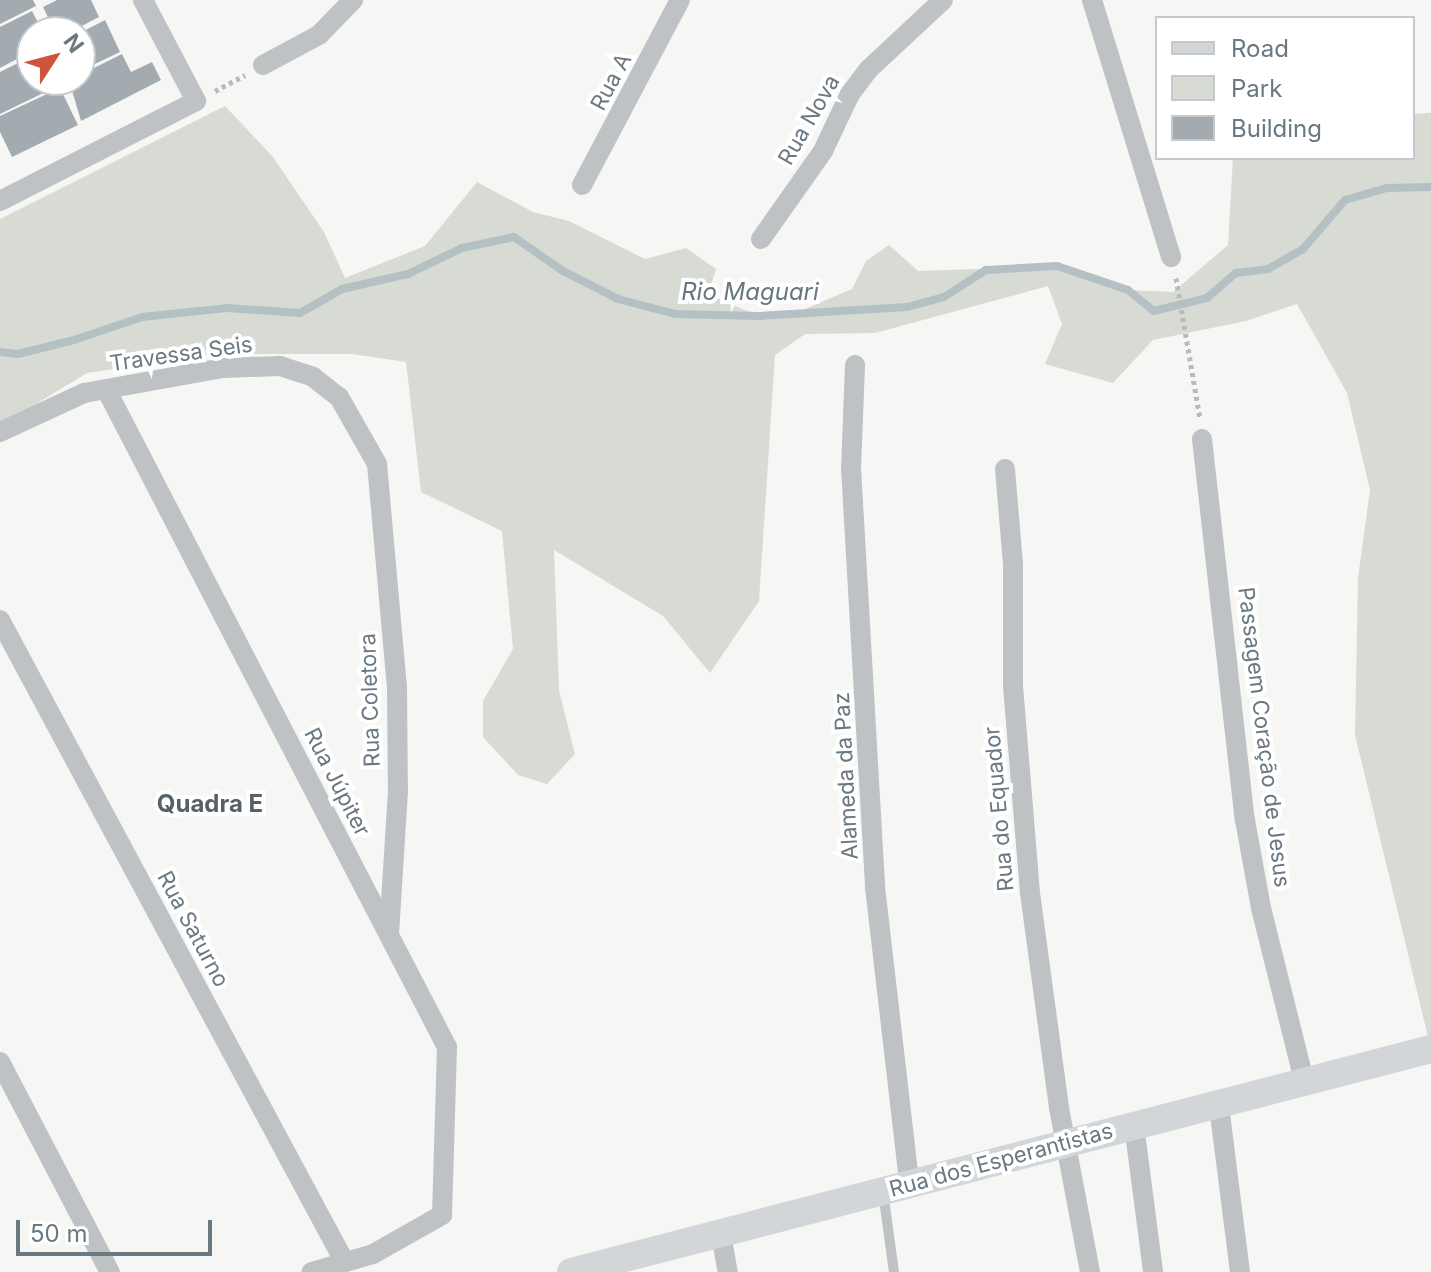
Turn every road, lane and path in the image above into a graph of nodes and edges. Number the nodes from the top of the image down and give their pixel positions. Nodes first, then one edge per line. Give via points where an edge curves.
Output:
1 (143, 0) edge
2 (353, 0) edge
3 (680, 0) edge
4 (943, 0) edge
5 (1092, 0) edge
6 (263, 65) joint
7 (196, 101) junction
8 (582, 185) dead end
9 (2, 195) edge
10 (761, 239) dead end
11 (1171, 257) joint
12 (855, 365) dead end
13 (106, 389) junction
14 (0, 432) edge
15 (1202, 439) joint
16 (377, 464) joint
17 (1005, 469) dead end
18 (0, 620) edge
19 (389, 935) junction
20 (1431, 1049) edge
21 (0, 1062) edge
22 (1305, 1085) junction
23 (1219, 1106) junction
24 (1134, 1125) junction
25 (1065, 1142) junction
26 (896, 1187) junction
27 (721, 1234) junction
28 (344, 1261) junction
29 (611, 1267) edge
30 (110, 1272) edge
31 (312, 1272) edge
32 (571, 1272) edge
33 (728, 1272) edge
34 (894, 1272) edge
35 (1090, 1272) edge
36 (1153, 1272) edge
37 (1240, 1272) edge

1 - 7 street
2 - 6 street via 319,35
3 - 8 street, Rua A
4 - 10 street, Rua Nova via 869,69 850,94 823,151
5 - 11 street
6 - 7 path
7 - 9 street
11 - 15 path via 1193,356
12 - 26 street, Alameda da Paz via 851,468
13 - 14 street, Travessa Seis via 67,399
13 - 16 street, Travessa Seis via 223,368 280,366 302,372 339,397
13 - 19 street, Rua Júpiter
15 - 22 street, Passagem Coração de Jesus via 1245,820
16 - 19 street, Rua Coletora via 397,686 398,791
17 - 25 street, Rua do Equador via 1021,798
18 - 28 street, Rua Saturno
19 - 28 street, Rua Júpiter via 447,1047 442,1215 373,1254
20 - 22 main road, Rua dos Esperantistas
21 - 30 street
22 - 23 main road, Rua dos Esperantistas
23 - 24 main road, Rua dos Esperantistas
23 - 37 street
24 - 25 main road, Rua dos Esperantistas
24 - 36 street
25 - 26 main road, Rua dos Esperantistas
25 - 35 street, Rua do Equador
26 - 27 main road, Rua dos Esperantistas
26 - 34 lane
27 - 29 main road, Rua dos Esperantistas
27 - 33 street
28 - 31 street
29 - 32 main road, Rua dos Esperantistas

